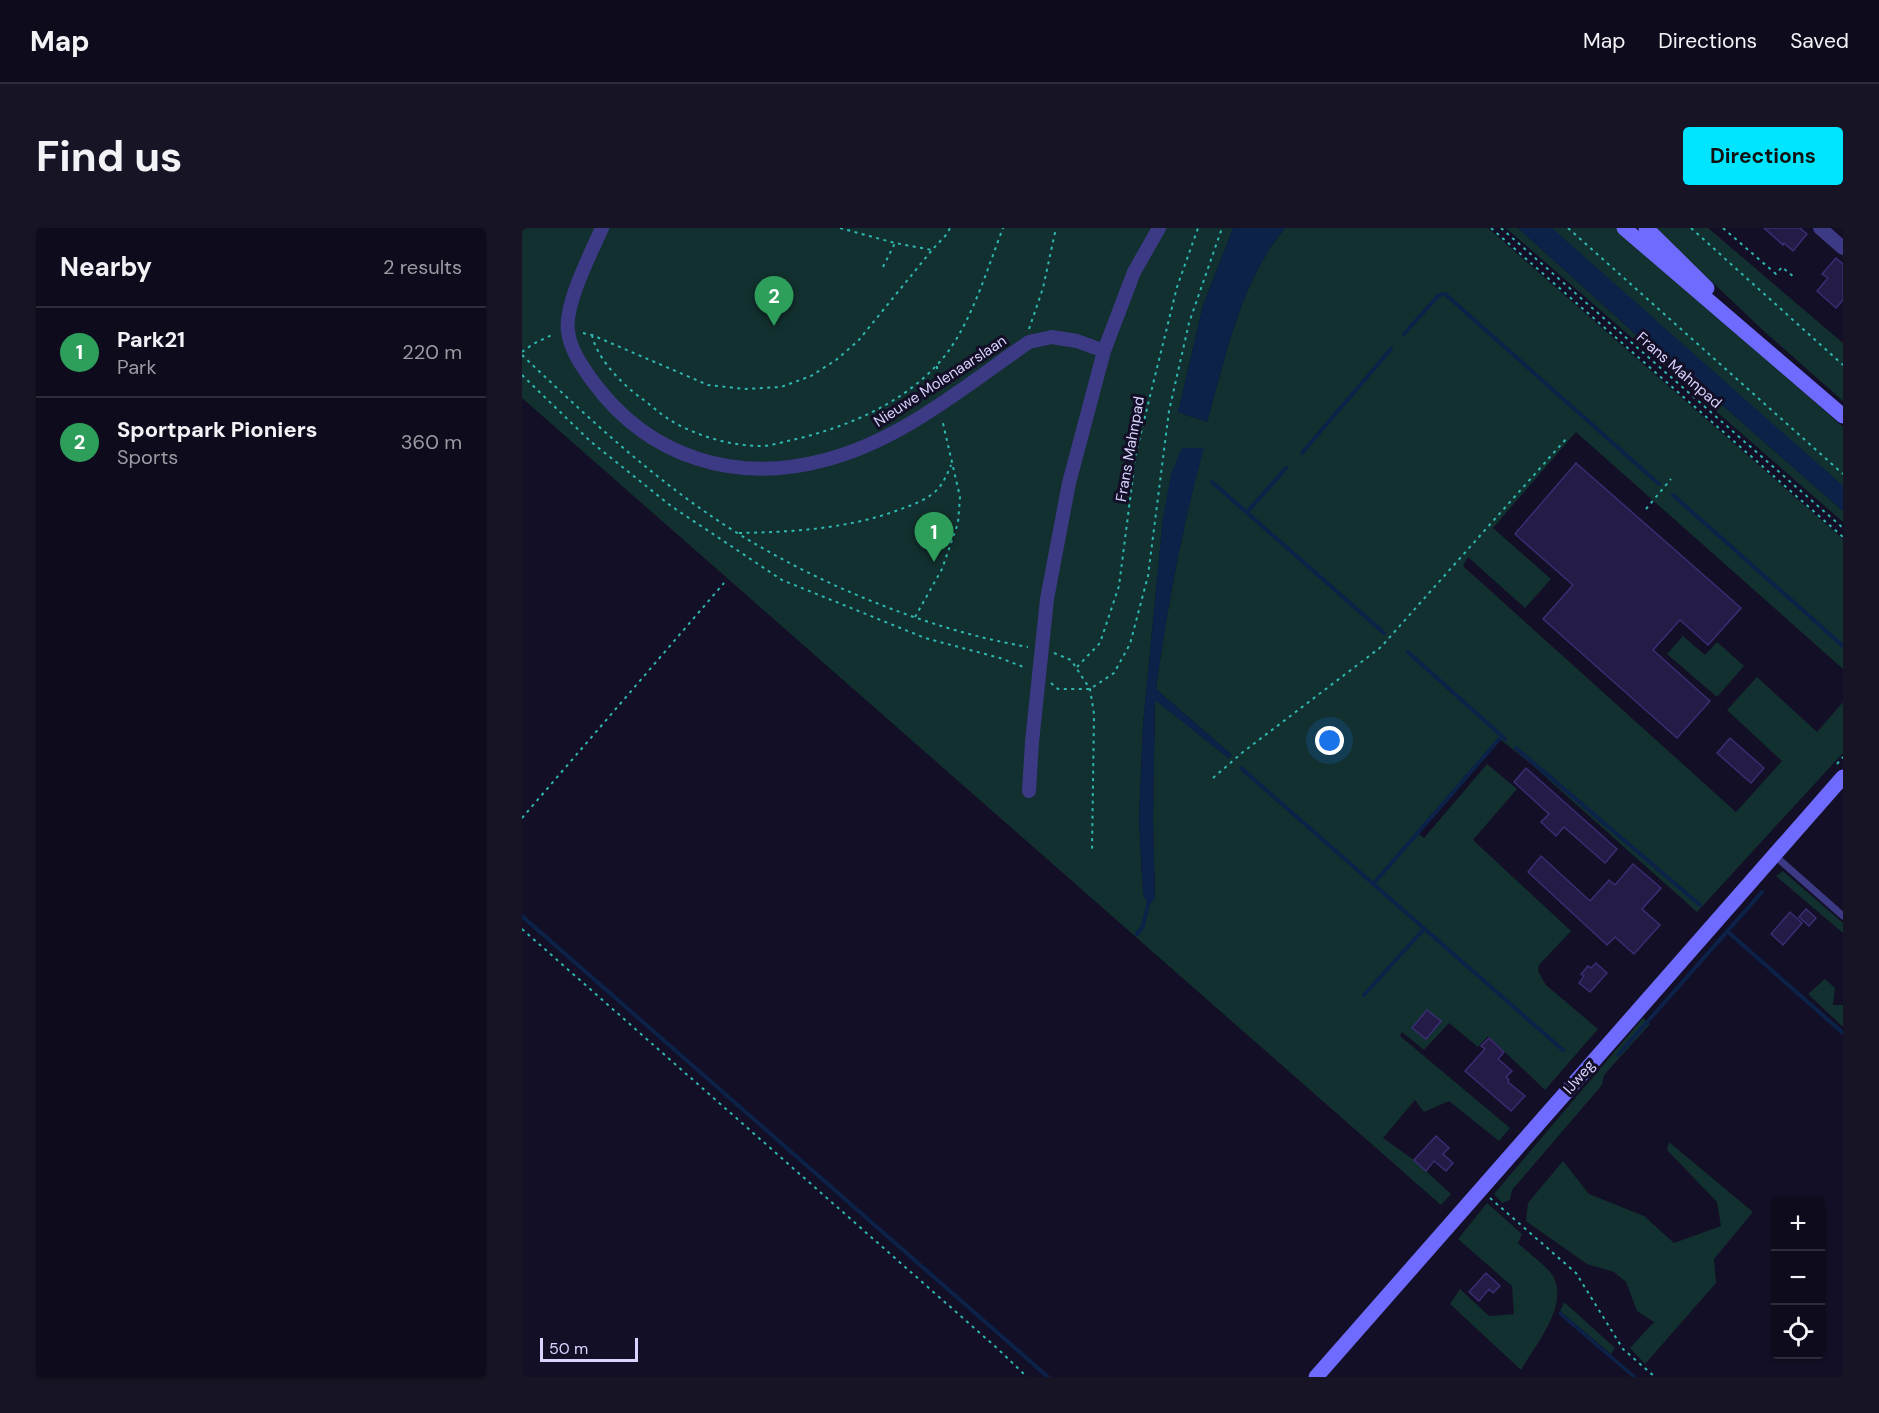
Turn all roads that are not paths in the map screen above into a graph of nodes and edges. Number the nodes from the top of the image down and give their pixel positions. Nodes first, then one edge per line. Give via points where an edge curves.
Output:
1 (602, 228) edge
2 (1159, 228) edge
3 (1624, 228) edge
4 (1646, 228) edge
5 (1820, 228) edge
6 (1843, 249) edge
7 (1104, 351) junction
8 (1781, 362) junction
9 (1843, 416) edge
10 (1843, 777) edge
11 (1029, 791) dead end
12 (1774, 855) junction
13 (1843, 916) edge
14 (1316, 1377) edge

1 - 7 street, Nieuwe Molenaarslaan via 567,314 567,330 575,352 604,396 623,415 678,452 706,463 774,468 800,466 844,454 906,426 1029,342 1052,336
2 - 7 street via 1134,272
3 - 8 street
4 - 8 street
5 - 6 street
7 - 11 street via 1069,483 1047,599
8 - 9 street
10 - 12 street, IJweg
12 - 13 lane
12 - 14 street, IJweg

